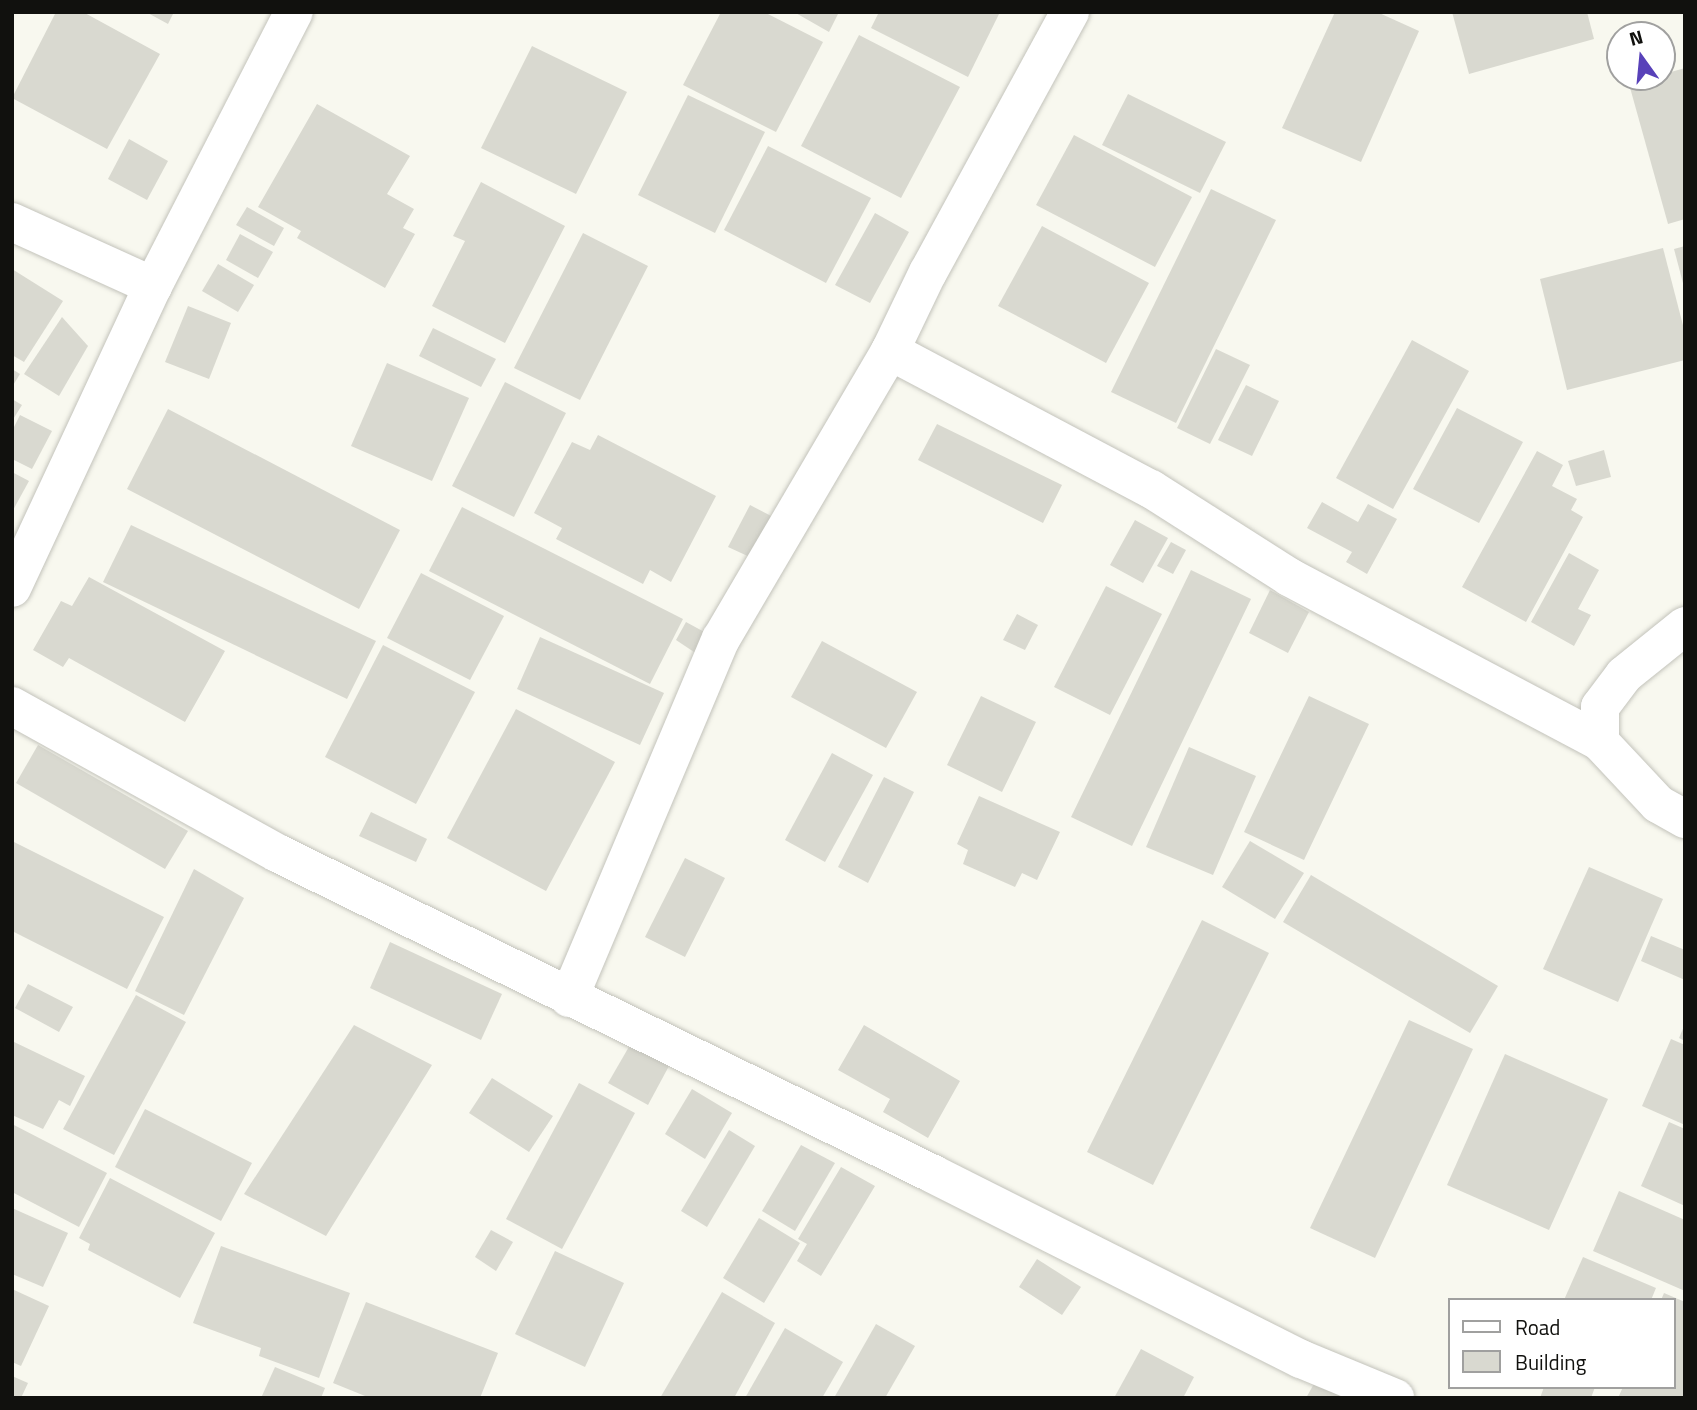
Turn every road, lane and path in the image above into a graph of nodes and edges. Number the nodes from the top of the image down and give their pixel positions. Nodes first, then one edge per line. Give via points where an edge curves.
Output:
1 (294, 12) edge
2 (1070, 12) edge
3 (12, 222) edge
4 (153, 286) junction
5 (890, 351) junction
6 (12, 588) edge
7 (1685, 626) edge
8 (12, 706) edge
9 (1600, 742) junction
10 (1685, 819) edge
11 (569, 998) junction
12 (1395, 1398) edge

1 - 4 street
2 - 5 street
3 - 4 street
4 - 6 street
5 - 9 street via 1151,489 1289,577
5 - 11 street via 721,639
7 - 9 street via 1623,675 1601,707
8 - 11 street via 277,853
9 - 10 street via 1658,804
11 - 12 street via 1301,1359

